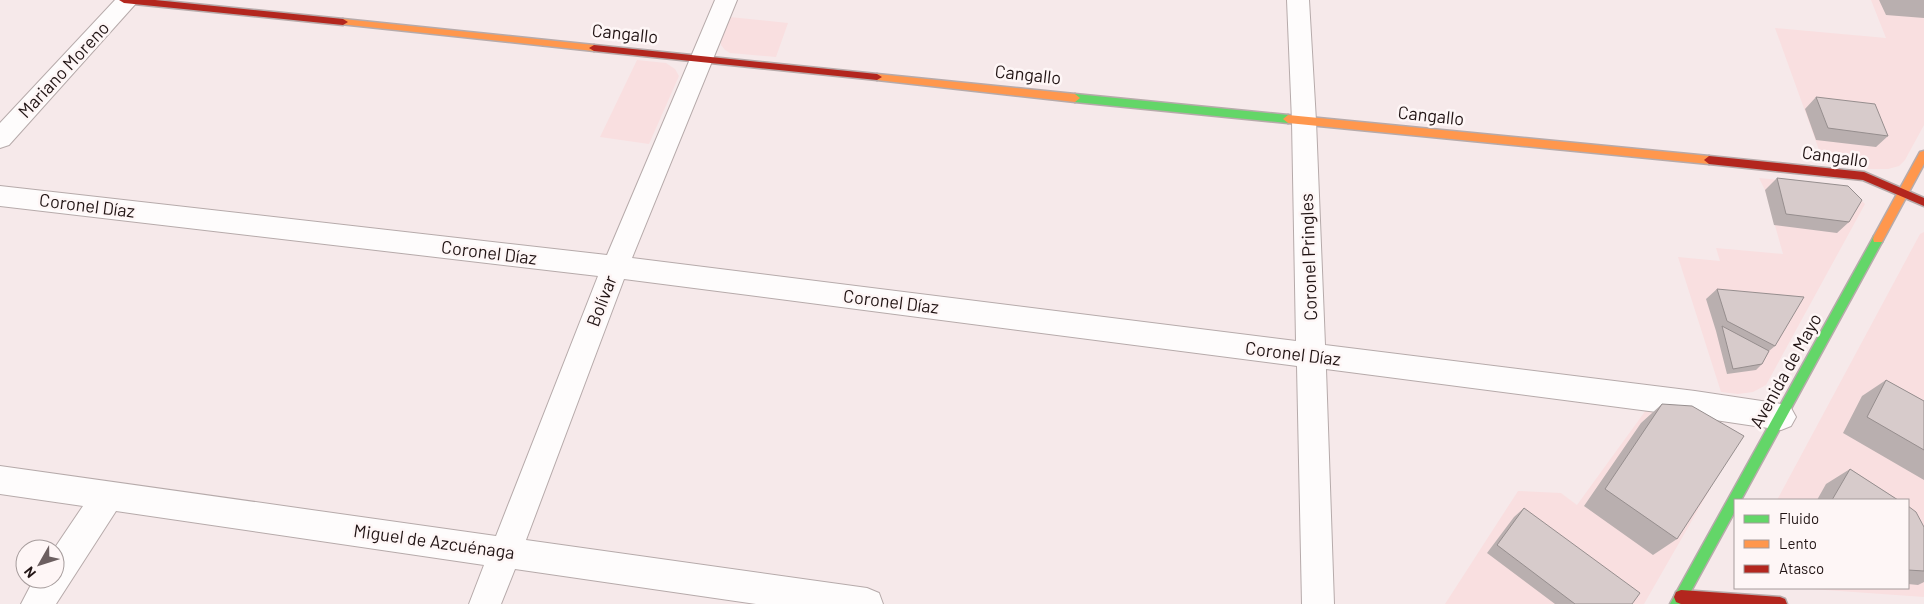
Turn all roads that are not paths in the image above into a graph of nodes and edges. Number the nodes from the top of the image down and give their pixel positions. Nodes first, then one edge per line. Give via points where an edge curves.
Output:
1 (127, 0) edge
2 (726, 0) edge
3 (1298, 0) edge
4 (702, 60) junction
5 (1304, 121) junction
6 (0, 139) edge
7 (1924, 155) edge
8 (1903, 193) junction
9 (0, 196) edge
10 (1924, 202) edge
11 (614, 267) junction
12 (1312, 356) junction
13 (1781, 418) junction
14 (0, 480) edge
15 (107, 497) junction
16 (1736, 499) edge
17 (1734, 502) edge
18 (504, 552) junction
19 (65, 561) edge
20 (47, 589) edge
21 (1679, 600) edge
22 (37, 604) edge
23 (485, 604) edge
24 (867, 604) edge
25 (1318, 604) edge
26 (1780, 604) edge

1 - 4 street, Cangallo
1 - 6 street, Mariano Moreno
2 - 4 street, Bolívar
3 - 5 street, Coronel Pringles
4 - 5 street, Cangallo
4 - 11 street, Bolívar
5 - 8 street, Cangallo via 1836,172 1864,176
5 - 12 street, Coronel Pringles
7 - 8 street, Avenida de Mayo
8 - 10 street, Cangallo
8 - 13 street, Avenida de Mayo
9 - 11 street, Coronel Díaz
11 - 12 street, Coronel Díaz
11 - 18 street, Bolívar
12 - 13 street, Coronel Díaz via 1695,404
12 - 25 street, Coronel Pringles
13 - 16 street, Avenida de Mayo
14 - 15 street, Miguel de Azcuénaga
15 - 18 street, Miguel de Azcuénaga
15 - 19 street
17 - 21 street, Avenida de Mayo
18 - 23 street, Bolívar
18 - 24 street, Miguel de Azcuénaga
20 - 22 street
21 - 26 street

